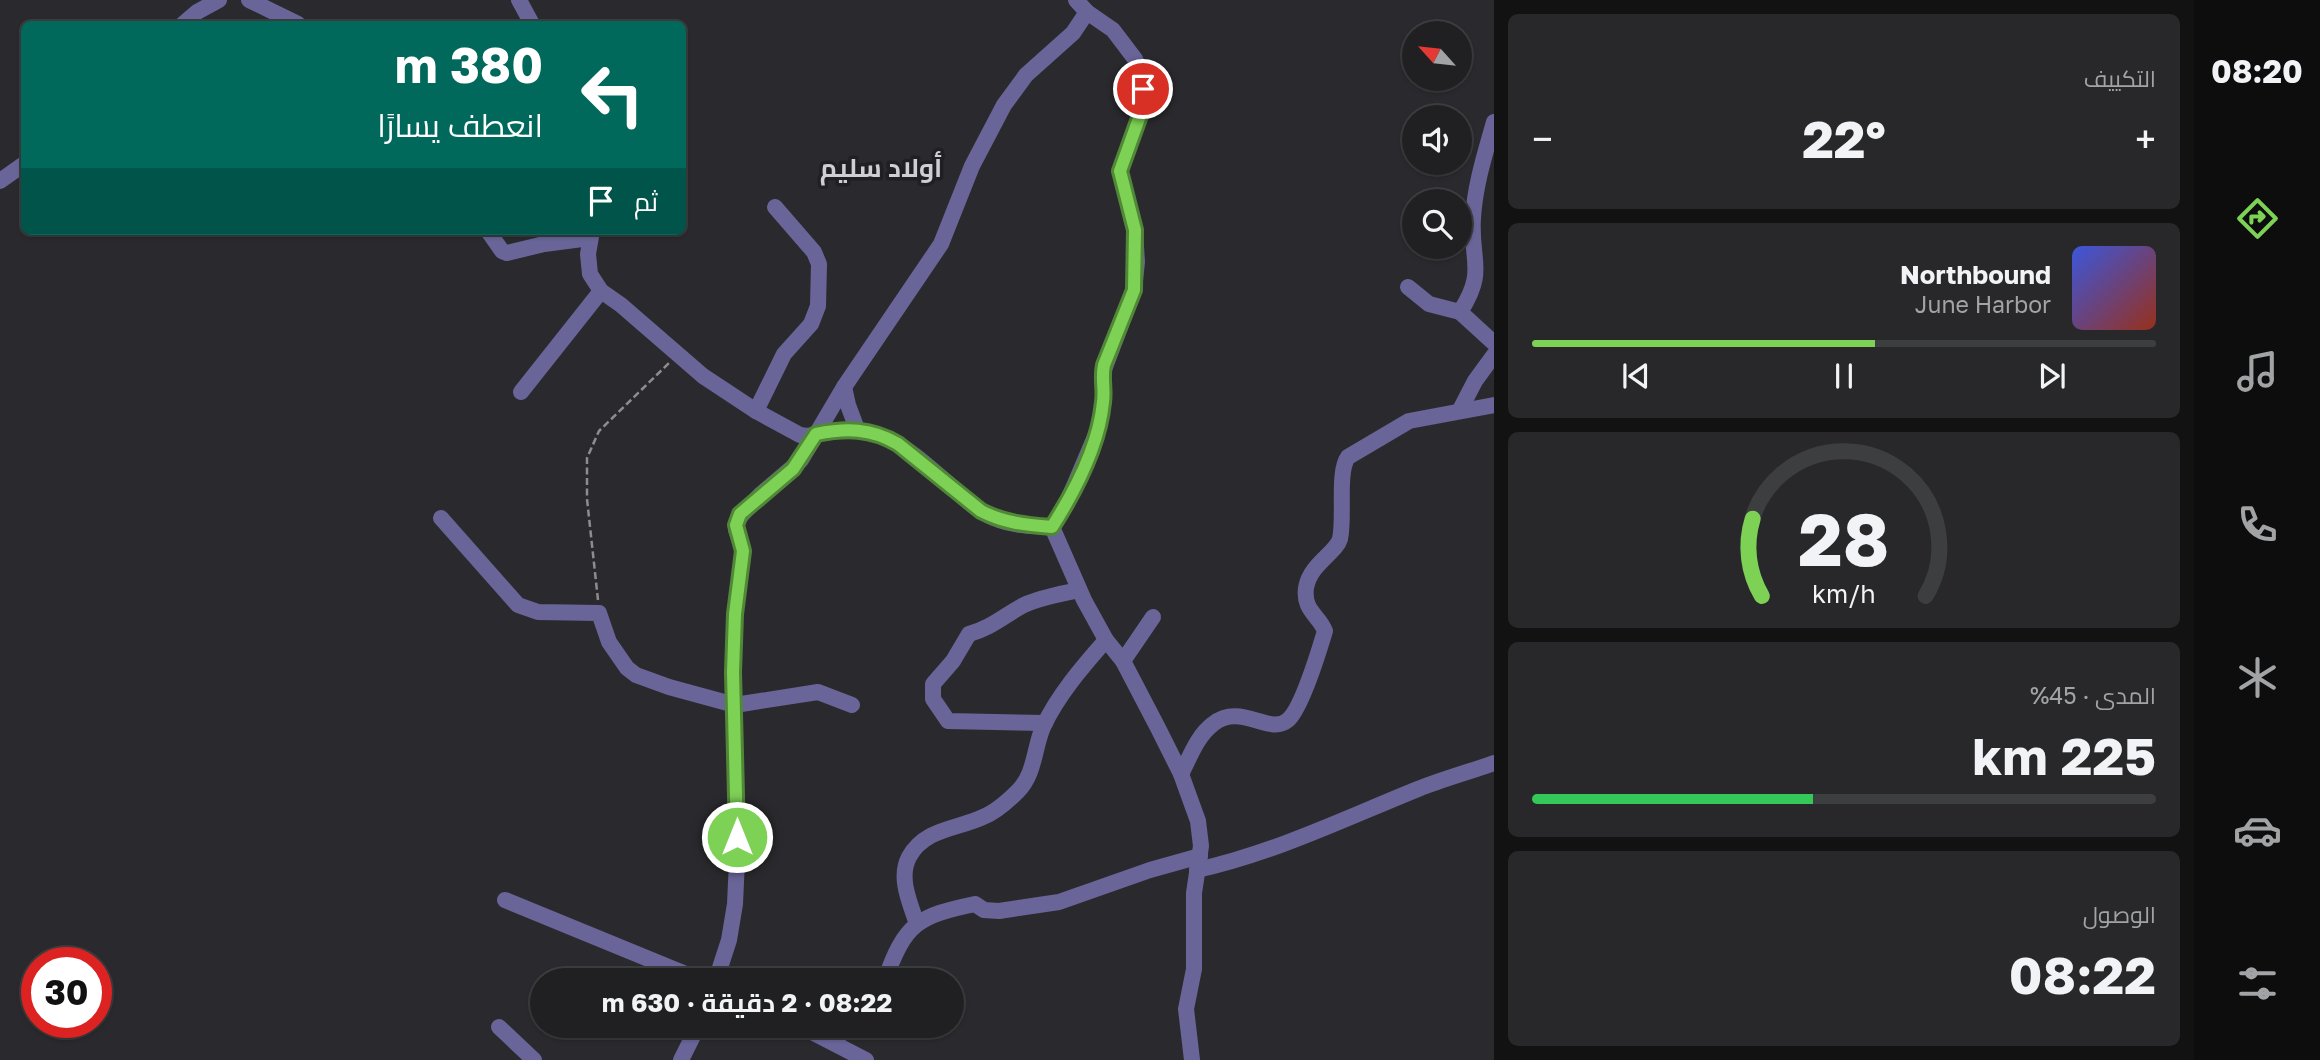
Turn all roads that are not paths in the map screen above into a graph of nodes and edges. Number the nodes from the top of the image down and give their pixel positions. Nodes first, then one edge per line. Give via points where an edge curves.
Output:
1 (219, 0) edge
2 (249, 0) edge
3 (519, 0) edge
4 (1081, 6) edge
5 (186, 21) edge
6 (292, 21) edge
7 (530, 21) edge
8 (1494, 122) edge
9 (21, 166) edge
10 (0, 181) edge
11 (775, 207) dead end
12 (491, 235) edge
13 (586, 235) edge
14 (591, 235) edge
15 (1408, 287) dead end
16 (601, 291) junction
17 (1460, 312) junction
18 (1494, 343) edge
19 (1494, 355) edge
20 (844, 387) junction
21 (520, 391) dead end
22 (1494, 405) edge
23 (1460, 410) junction
24 (756, 411) junction
25 (858, 429) junction
26 (816, 434) junction
27 (441, 518) dead end
28 (1052, 527) junction
29 (1079, 590) junction
30 (1153, 617) dead end
31 (1106, 640) junction
32 (1123, 661) junction
33 (735, 705) junction
34 (852, 705) dead end
35 (1045, 723) junction
36 (1494, 764) edge
37 (1181, 774) junction
38 (1198, 863) junction
39 (505, 900) dead end
40 (917, 924) junction
41 (671, 968) edge
42 (720, 968) edge
43 (891, 968) edge
44 (499, 1027) dead end
45 (692, 1038) edge
46 (826, 1038) edge
47 (838, 1038) edge
48 (835, 1042) junction
49 (534, 1060) edge
50 (681, 1060) edge
51 (866, 1060) edge
52 (1192, 1060) edge

1 - 5 street
2 - 6 street
3 - 7 street
4 - 20 street via 1073,33 1026,75 1004,105 972,166 941,244
4 - 28 street via 1113,30 1140,71 1142,110 1120,171 1135,230 1137,262 1134,290 1104,365 1104,401 1097,432
8 - 17 street via 1473,219 1477,278
9 - 10 street
11 - 24 street via 814,251 819,264 818,306 811,324 784,355
12 - 13 street via 508,253
14 - 16 street via 590,274
15 - 17 street via 1429,304
16 - 21 street
16 - 24 street via 677,356
17 - 18 street
19 - 23 street
20 - 25 street
20 - 26 street
22 - 23 street
23 - 37 street via 1409,421 1348,457 1339,542 1323,557 1306,589 1312,615 1325,631 1298,708 1280,725 1237,715 1223,718 1202,735
24 - 26 street via 800,435
25 - 26 street
25 - 28 street via 898,444 996,519
26 - 33 street via 793,469 740,514 736,525 743,551 735,614
27 - 33 street via 518,605 538,612 595,612 618,659 636,675
28 - 29 street
29 - 31 street
29 - 35 street via 1036,600 996,625 969,634 933,684 933,699 948,721
30 - 32 street
31 - 32 street
31 - 35 street
32 - 37 street
33 - 34 street via 818,692
33 - 42 street via 735,904
35 - 40 street via 1031,771 1020,789 986,817 938,831 909,857 904,884
36 - 38 street via 1223,864
37 - 38 street via 1198,821
38 - 40 street via 1150,870 1059,902 999,911 975,904 931,914
38 - 52 street via 1194,970 1186,1009
39 - 41 street
40 - 43 street
44 - 49 street
45 - 50 street
46 - 48 street
47 - 48 street
48 - 51 street

